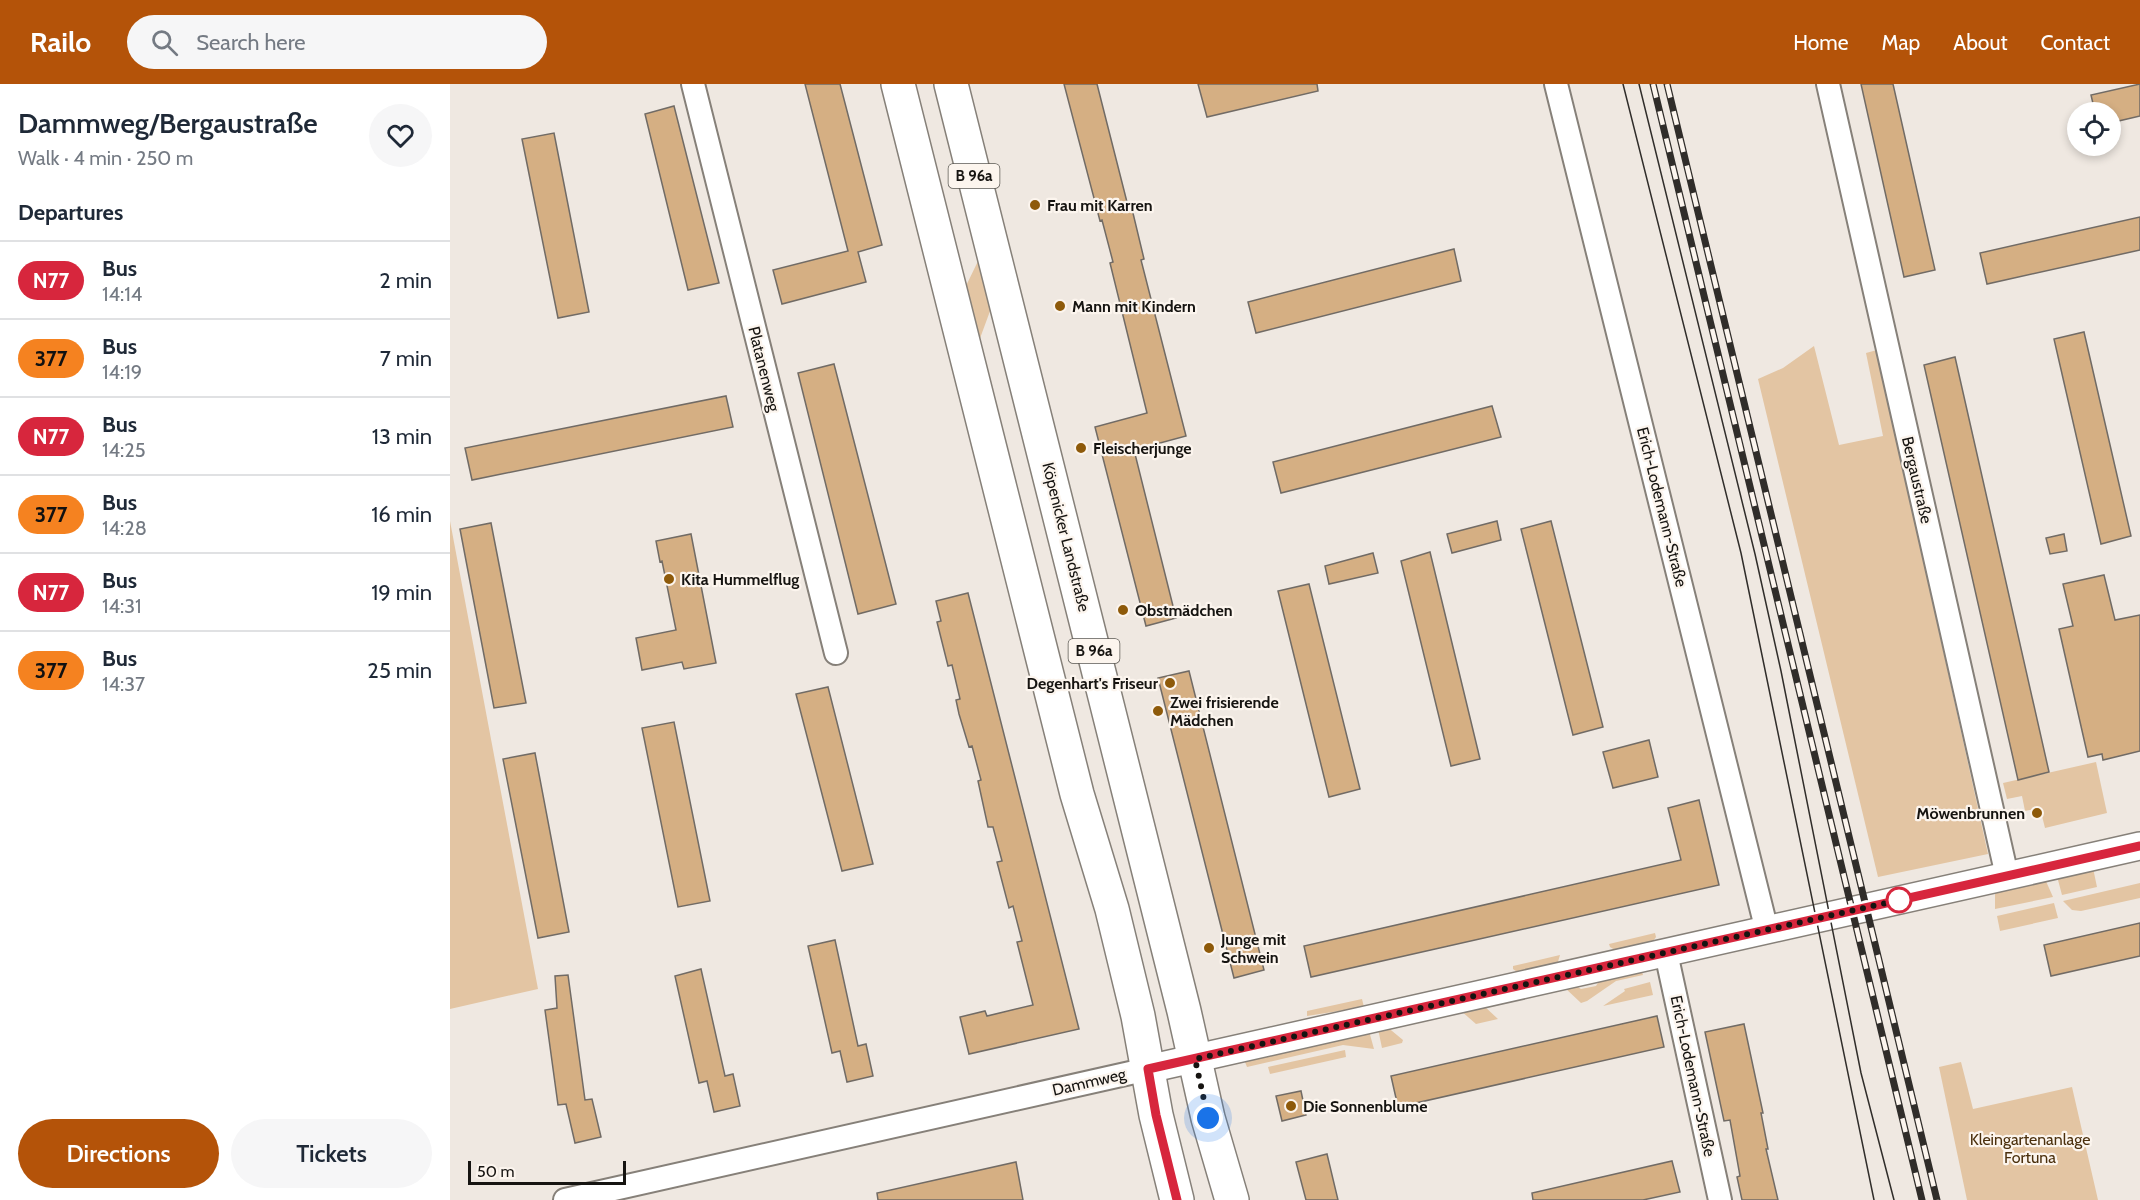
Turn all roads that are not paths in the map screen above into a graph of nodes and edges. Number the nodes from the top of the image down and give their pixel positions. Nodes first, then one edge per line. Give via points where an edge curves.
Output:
1 (693, 84) edge
2 (898, 84) edge
3 (951, 84) edge
4 (1556, 84) edge
5 (1828, 84) edge
6 (836, 653) dead end
7 (2140, 846) edge
8 (2007, 876) junction
9 (1767, 931) junction
10 (1666, 953) junction
11 (1195, 1059) junction
12 (1148, 1069) junction
13 (598, 1196) edge
14 (565, 1200) edge
15 (1177, 1200) edge
16 (1232, 1200) edge
17 (1720, 1200) edge

1 - 6 street, Platanenweg
2 - 12 main road, B 96a via 1074,783 1112,909
3 - 11 main road, Köpenicker Landstraße / B 96a
4 - 9 street, Erich-Lodemann-Straße
5 - 8 street, Bergaustraße
7 - 8 street, Dammweg
8 - 9 street, Dammweg
9 - 10 street, Dammweg
10 - 11 street, Dammweg
10 - 17 street, Erich-Lodemann-Straße
11 - 12 street, Dammweg
11 - 16 main road, Köpenicker Landstraße / B 96a
12 - 13 street, Dammweg
12 - 15 main road, B 96a
13 - 14 street, Dammweg

